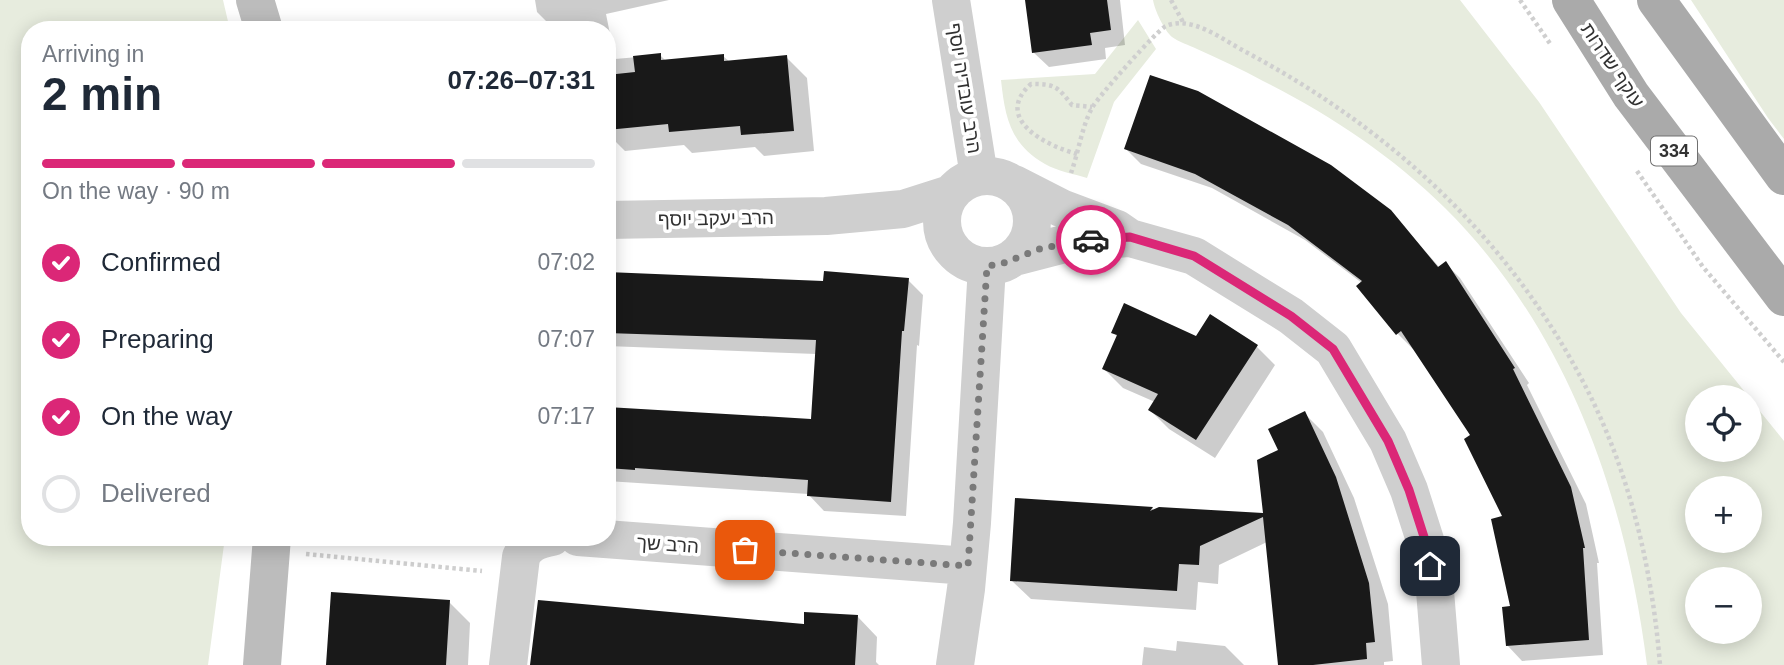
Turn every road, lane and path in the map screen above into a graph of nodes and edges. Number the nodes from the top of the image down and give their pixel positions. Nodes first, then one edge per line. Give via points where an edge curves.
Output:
1 (255, 0) edge
2 (951, 0) edge
3 (1171, 0) edge
4 (1571, 0) edge
5 (1656, 0) edge
6 (261, 21) edge
7 (1184, 22) junction
8 (1092, 107) junction
9 (1077, 154) junction
10 (1784, 176) edge
11 (981, 185) junction
12 (1061, 208) junction
13 (826, 216) junction
14 (616, 220) edge
15 (1130, 237) junction
16 (946, 242) junction
17 (1000, 262) junction
18 (1784, 297) edge
19 (616, 540) edge
20 (272, 546) edge
21 (288, 546) edge
22 (529, 546) edge
23 (968, 566) junction
24 (518, 574) junction
25 (262, 665) edge
26 (508, 665) edge
27 (959, 665) edge
28 (1441, 665) edge
29 (1660, 665) edge

1 - 6 street
2 - 11 street, הרב עובדיה יוסף
3 - 7 path
4 - 18 main road, עוקף שדרות / 334 via 1631,95
5 - 10 main road
7 - 8 path via 1164,26
7 - 29 path via 1296,79 1373,131 1439,188 1495,248 1527,291 1581,377 1611,443 1649,575
8 - 9 path
8 - 9 path via 1072,104 1058,87 1048,84 1031,84 1018,101 1021,120 1041,140
9 - 12 path
11 - 12 street
11 - 13 street, הרב יעקב יוסף via 903,208
11 - 16 street via 942,213
11 - 17 street via 1027,200 1032,221 1027,242
12 - 15 street
13 - 14 street, הרב יעקב יוסף
13 - 16 street, הרב יעקב יוסף
15 - 17 street via 1068,243
15 - 28 street via 1194,256 1291,316 1333,349 1388,441 1409,490 1435,591
16 - 17 street via 972,264
17 - 23 street
19 - 23 street, הרב שך
20 - 25 street
21 - 24 path
22 - 24 street
23 - 27 street
24 - 26 street

